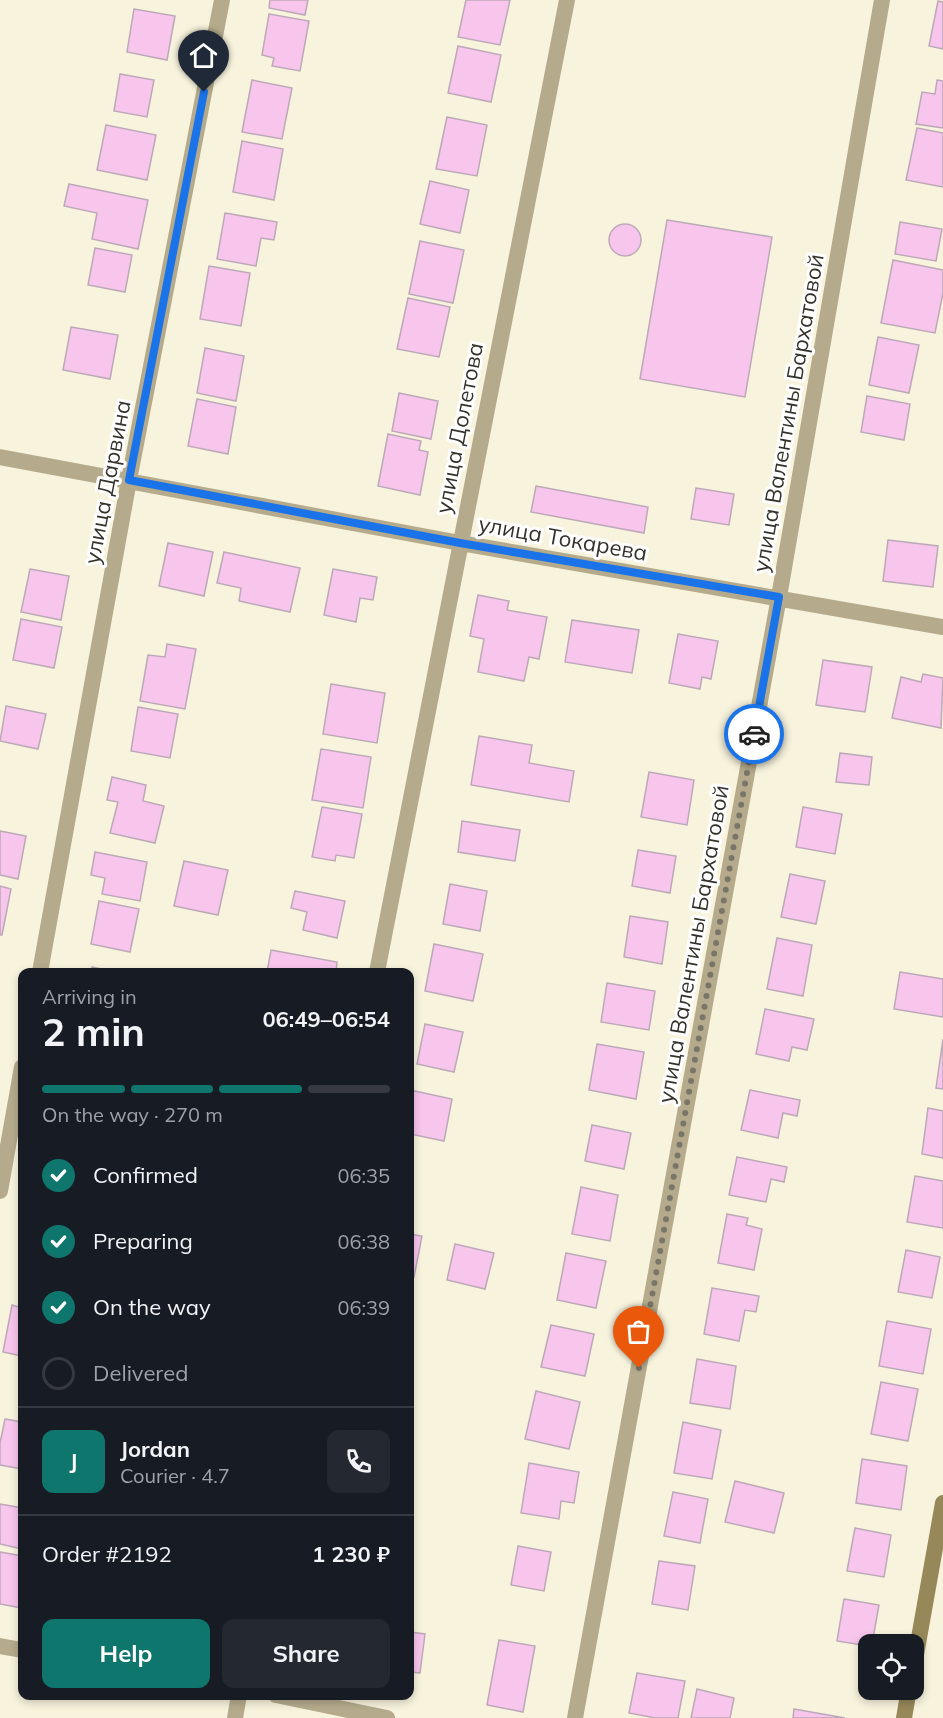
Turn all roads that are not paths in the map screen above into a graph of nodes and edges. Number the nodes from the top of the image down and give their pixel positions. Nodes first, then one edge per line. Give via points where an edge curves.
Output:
1 (222, 0) edge
2 (567, 0) edge
3 (882, 0) edge
4 (0, 457) edge
5 (129, 480) junction
6 (460, 543) junction
7 (779, 597) junction
8 (943, 627) edge
9 (41, 968) edge
10 (378, 968) edge
11 (18, 1090) edge
12 (0, 1191) edge
13 (943, 1503) edge
14 (920, 1634) edge
15 (0, 1646) edge
16 (18, 1649) edge
17 (238, 1700) edge
18 (300, 1700) edge
19 (907, 1700) edge
20 (235, 1718) edge
21 (387, 1718) edge
22 (575, 1718) edge
23 (904, 1718) edge

1 - 5 street, улица Дарвина
2 - 6 street, улица Долетова
3 - 7 street, улица Валентины Бархатовой
4 - 5 street, улица Токарева
5 - 6 street, улица Токарева
5 - 9 street, улица Дарвина
6 - 7 street, улица Токарева
6 - 10 street, улица Долетова
7 - 8 street, улица Токарева
7 - 22 street, улица Валентины Бархатовой
11 - 12 street
13 - 14 main road
15 - 16 street
17 - 20 street
18 - 21 street
19 - 23 main road

